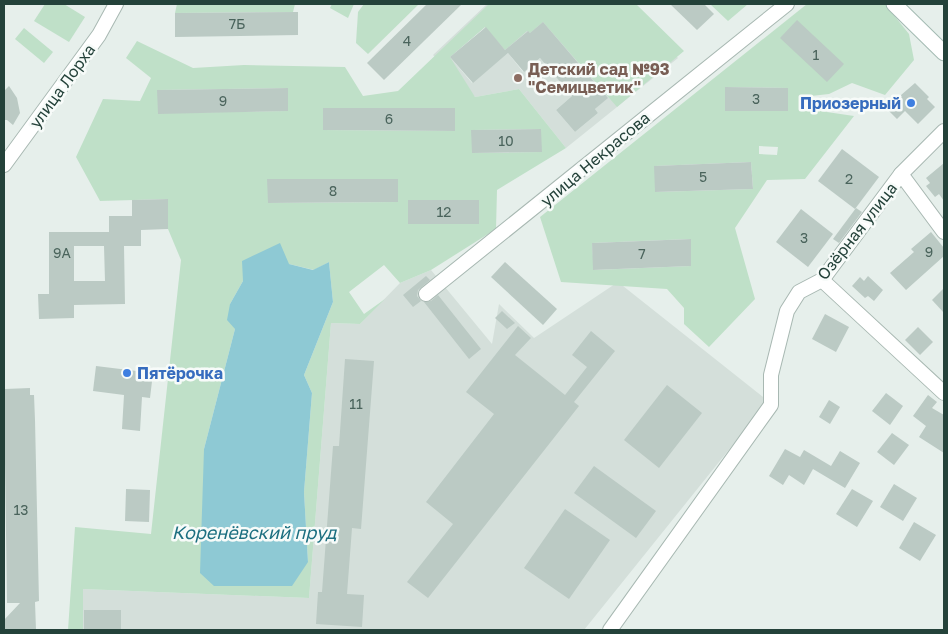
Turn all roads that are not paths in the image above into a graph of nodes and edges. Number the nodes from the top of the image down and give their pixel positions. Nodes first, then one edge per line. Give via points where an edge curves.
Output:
1 (116, 4) edge
2 (787, 4) edge
3 (894, 4) edge
4 (944, 53) edge
5 (944, 131) edge
6 (4, 165) edge
7 (901, 174) junction
8 (944, 232) edge
9 (822, 280) junction
10 (426, 294) dead end
11 (944, 393) edge
12 (610, 630) edge

1 - 6 street, улица Лорха via 99,35
2 - 10 street, улица Некрасова
3 - 4 main road
5 - 7 street, Озёрная улица
7 - 8 street
7 - 9 street, Озёрная улица
9 - 11 street
9 - 12 street, Озёрная улица via 799,292 787,311 771,375 771,406

